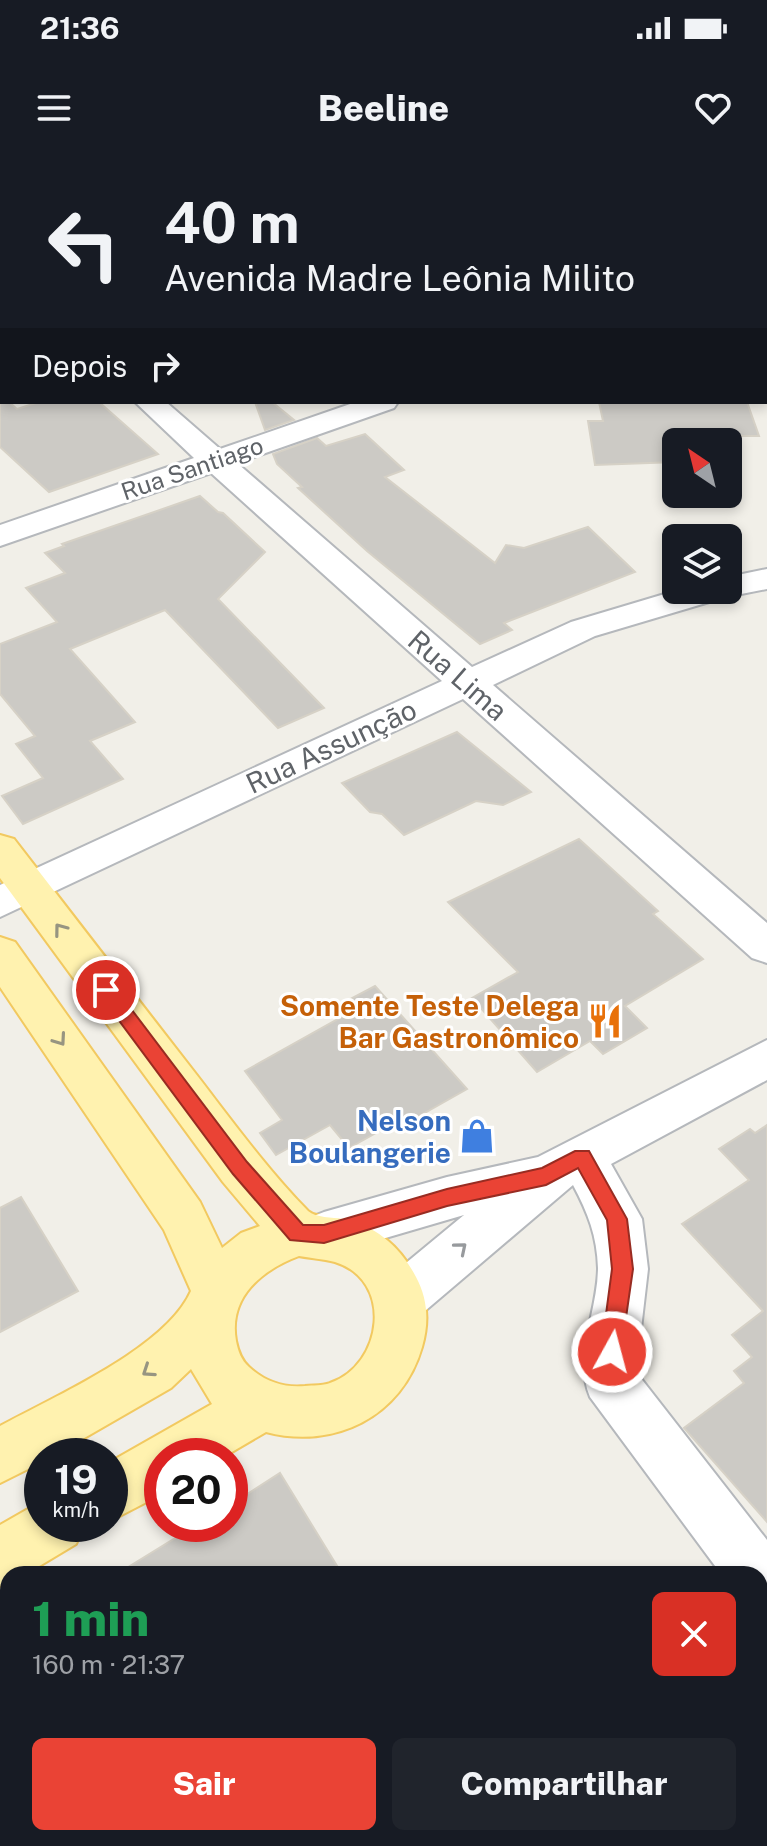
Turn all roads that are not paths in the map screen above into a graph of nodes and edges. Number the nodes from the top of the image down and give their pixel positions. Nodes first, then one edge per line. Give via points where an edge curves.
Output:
1 (151, 404) edge
2 (378, 404) edge
3 (215, 459) junction
4 (0, 536) edge
5 (767, 579) edge
6 (742, 584) edge
7 (667, 604) edge
8 (466, 682) junction
9 (0, 849) edge
10 (15, 895) edge
11 (767, 947) edge
12 (0, 953) edge
13 (767, 1058) edge
14 (564, 1166) junction
15 (311, 1234) junction
16 (401, 1299) junction
17 (211, 1305) junction
18 (261, 1405) junction
19 (204, 1438) edge
20 (0, 1456) edge
21 (25, 1542) edge
22 (0, 1557) edge
23 (750, 1566) edge

1 - 3 street, Rua Lima
2 - 3 street, Rua Santiago
3 - 4 street, Rua Santiago
3 - 8 street, Rua Lima
5 - 6 street
7 - 8 street, Rua Assunção via 583,629
8 - 10 street, Rua Assunção
8 - 11 street, Rua Lima
9 - 10 main road
15 -> 10 main road via 240,1168
12 -> 17 main road via 183,1217
13 - 14 street
14 - 15 street
16 -> 14 street
14 - 23 street via 617,1219 623,1269 609,1379
15 - 16 main road via 350,1241 373,1254
15 - 17 main road via 273,1239 249,1251 230,1268
16 - 18 main road via 403,1327 396,1355 379,1380 354,1400 324,1411 292,1413
17 - 18 main road via 209,1346 219,1370
17 -> 20 main road via 152,1370
18 - 19 main road
21 - 22 main road

